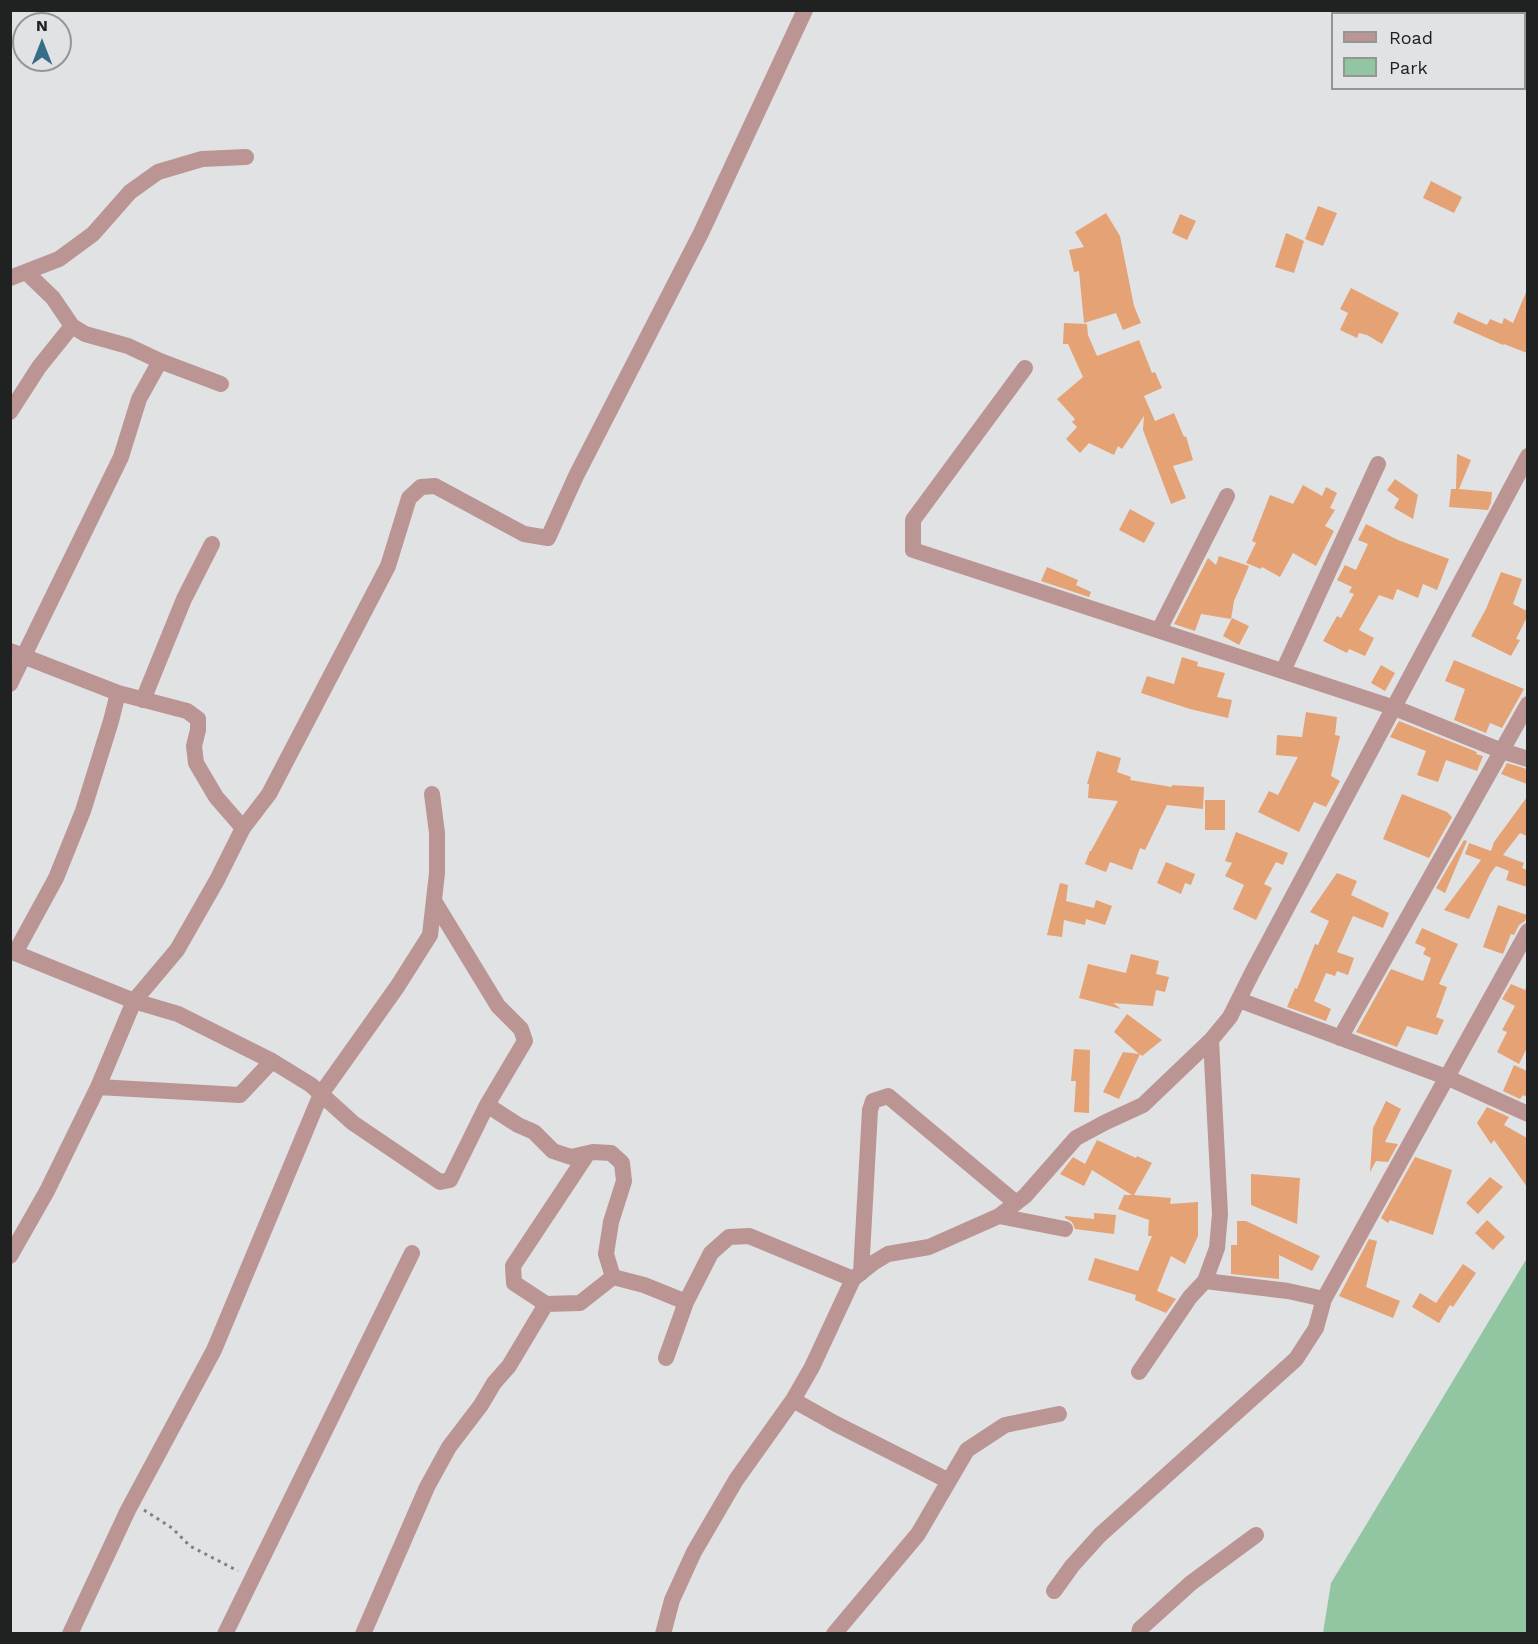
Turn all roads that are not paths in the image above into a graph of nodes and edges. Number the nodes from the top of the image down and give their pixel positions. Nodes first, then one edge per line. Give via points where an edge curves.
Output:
1 (805, 10) edge
2 (246, 157) dead end
3 (18, 275) edge
4 (72, 326) junction
5 (160, 361) junction
6 (1024, 368) dead end
7 (221, 384) dead end
8 (10, 411) edge
9 (1527, 456) edge
10 (1377, 464) dead end
11 (1227, 496) dead end
12 (212, 544) dead end
13 (1159, 630) junction
14 (17, 654) edge
15 (1283, 671) junction
16 (10, 684) edge
17 (118, 693) junction
18 (143, 700) junction
19 (1527, 704) edge
20 (1395, 708) junction
21 (1502, 751) junction
22 (1527, 759) edge
23 (432, 794) dead end
24 (243, 828) junction
25 (434, 901) junction
26 (1527, 932) edge
27 (13, 952) edge
28 (1239, 1000) junction
29 (134, 1001) junction
30 (1340, 1038) junction
31 (1211, 1040) junction
32 (272, 1061) junction
33 (1446, 1077) junction
34 (98, 1087) junction
35 (321, 1094) junction
36 (487, 1105) junction
37 (1527, 1114) edge
38 (588, 1153) junction
39 (1016, 1203) junction
40 (999, 1216) junction
41 (1065, 1229) dead end
42 (412, 1253) dead end
43 (10, 1256) edge
44 (857, 1276) junction
45 (613, 1277) junction
46 (1205, 1281) junction
47 (1324, 1299) junction
48 (686, 1302) junction
49 (546, 1304) junction
50 (666, 1358) dead end
51 (1139, 1372) dead end
52 (793, 1400) junction
53 (1059, 1414) dead end
54 (949, 1481) junction
55 (1256, 1535) dead end
56 (1054, 1591) dead end
57 (69, 1634) edge
58 (225, 1634) edge
59 (363, 1634) edge
60 (663, 1634) edge
61 (834, 1634) edge
62 (1138, 1634) edge

1 - 24 street via 701,233 548,538 524,534 435,486 421,488 409,498 388,566 269,794
2 - 3 street via 202,159 158,172 130,192 93,234 59,259
3 - 4 street via 53,298
4 - 5 street
4 - 8 street
5 - 7 street
5 - 14 street via 140,399 121,457
6 - 13 street via 913,520 913,550
9 - 20 street
10 - 15 street
11 - 13 street
12 - 18 street
13 - 15 street
14 - 16 street
14 - 17 street
15 - 20 street
17 - 18 street
17 - 27 street via 83,811 56,878
18 - 24 street via 187,711 198,719 196,763 216,797
19 - 21 street
20 - 21 street
20 - 28 street
21 - 22 street
21 - 30 street
23 - 25 street via 437,833
24 - 29 street via 177,950
25 - 35 street via 430,935
25 - 36 street via 498,1006 521,1029 525,1041
26 - 33 street
27 - 29 street
28 - 30 street
28 - 31 street
29 - 32 street via 178,1014
29 - 34 street
30 - 33 street
31 - 39 street via 1143,1106 1076,1138
31 - 46 street via 1220,1214 1217,1248
32 - 34 street via 240,1095
32 - 35 street
33 - 37 street
33 - 47 street
34 - 43 street
35 - 36 street via 353,1123 440,1182 450,1180
35 - 57 street via 214,1350 133,1502
36 - 38 street via 534,1132 553,1151 571,1157
38 - 45 street via 611,1153 622,1163 624,1181 606,1254
38 - 49 street via 513,1266 514,1283
39 - 40 street
39 - 44 street via 888,1096 873,1101
40 - 41 street
40 - 44 street via 928,1247 888,1254
42 - 58 street
44 - 48 street via 749,1236 729,1237 711,1253
44 - 52 street
45 - 48 street
45 - 49 street via 580,1303
46 - 47 street
46 - 51 street
47 - 56 street via 1316,1329 1296,1359 1100,1535
48 - 50 street
49 - 59 street via 509,1366 449,1447 427,1487
52 - 54 street
52 - 60 street via 736,1480 694,1552 672,1600
53 - 54 street via 1005,1425 968,1450
54 - 61 street via 918,1534
55 - 62 street via 1191,1582

